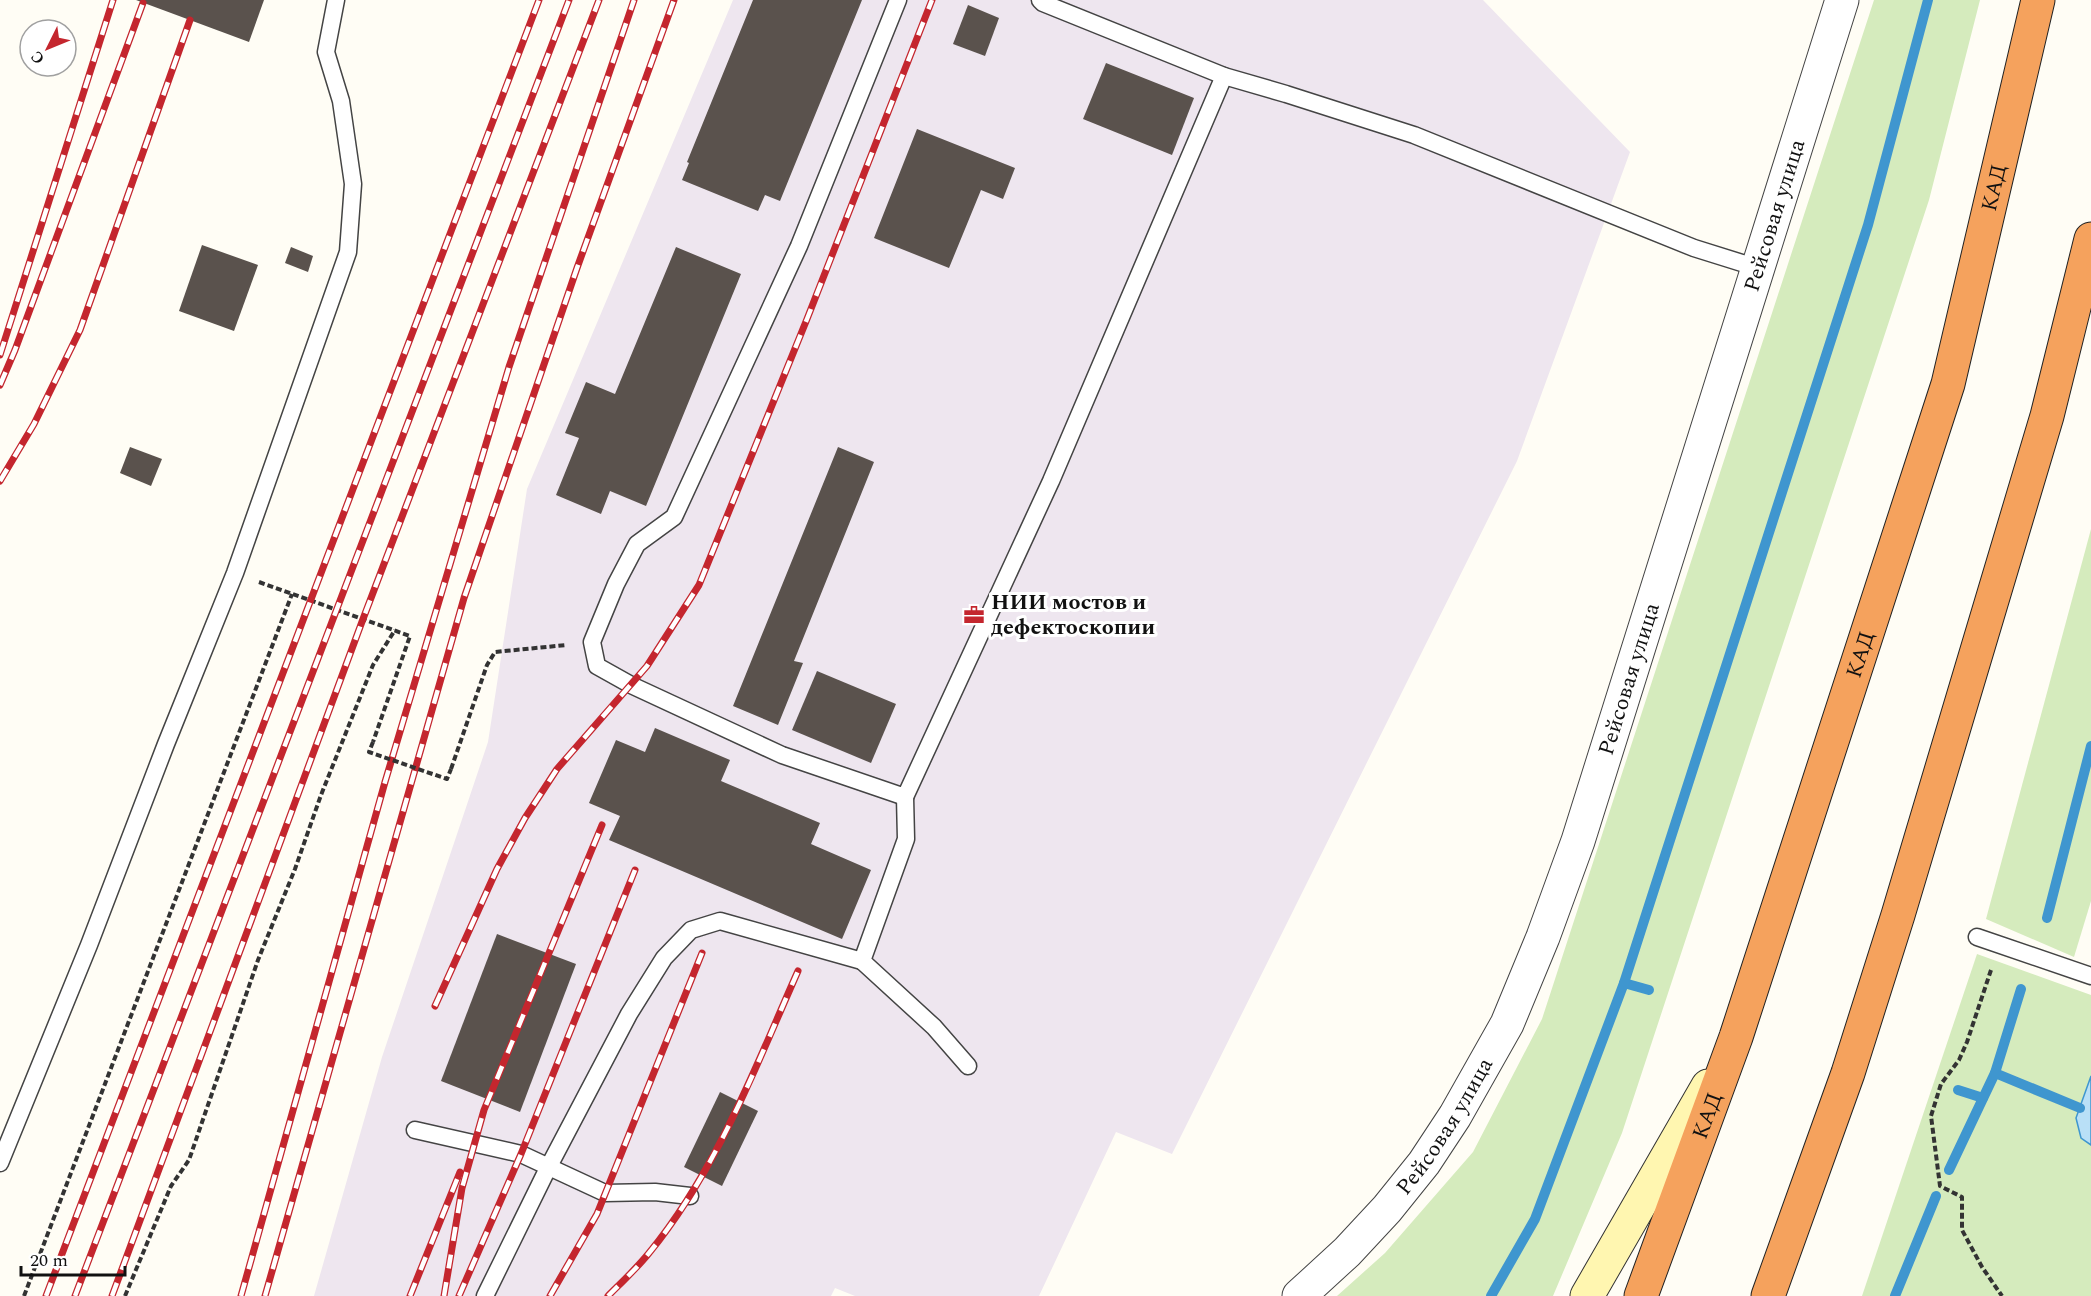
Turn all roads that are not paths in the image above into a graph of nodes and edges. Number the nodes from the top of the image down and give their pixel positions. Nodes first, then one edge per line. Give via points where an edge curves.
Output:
1 (336, 0) edge
2 (898, 0) edge
3 (1040, 0) edge
4 (1842, 0) edge
5 (2038, 0) edge
6 (1224, 76) junction
7 (2091, 239) edge
8 (1758, 268) junction
9 (904, 797) junction
10 (1977, 937) dead end
11 (862, 961) junction
12 (2091, 976) edge
13 (1736, 1037) junction
14 (968, 1066) dead end
15 (415, 1130) dead end
16 (0, 1163) edge
17 (548, 1168) junction
18 (690, 1196) dead end
19 (484, 1296) edge
20 (1299, 1296) edge
21 (1587, 1296) edge
22 (1641, 1296) edge
23 (1768, 1296) edge

1 - 16 lane via 326,52 341,101 353,184 348,252 235,573
2 - 9 lane via 799,246 674,517 637,544 592,642 597,666 631,685 783,755
3 - 6 lane
4 - 8 street, Рейсовая улица
5 - 13 highway, КАД via 1948,384
6 - 8 lane via 1414,135 1694,248
6 - 9 lane via 1051,481
7 - 23 highway via 2047,416 1898,915 1848,1073
8 - 20 street, Рейсовая улица via 1578,841 1507,1024 1424,1163 1347,1252
9 - 11 lane via 906,839
10 - 12 lane
11 - 14 lane via 934,1027
11 - 17 lane via 720,921 691,930 664,958 629,1014
13 - 21 main road
13 - 22 highway, КАД
15 - 17 lane via 521,1154
17 - 18 lane via 605,1193
17 - 19 lane

